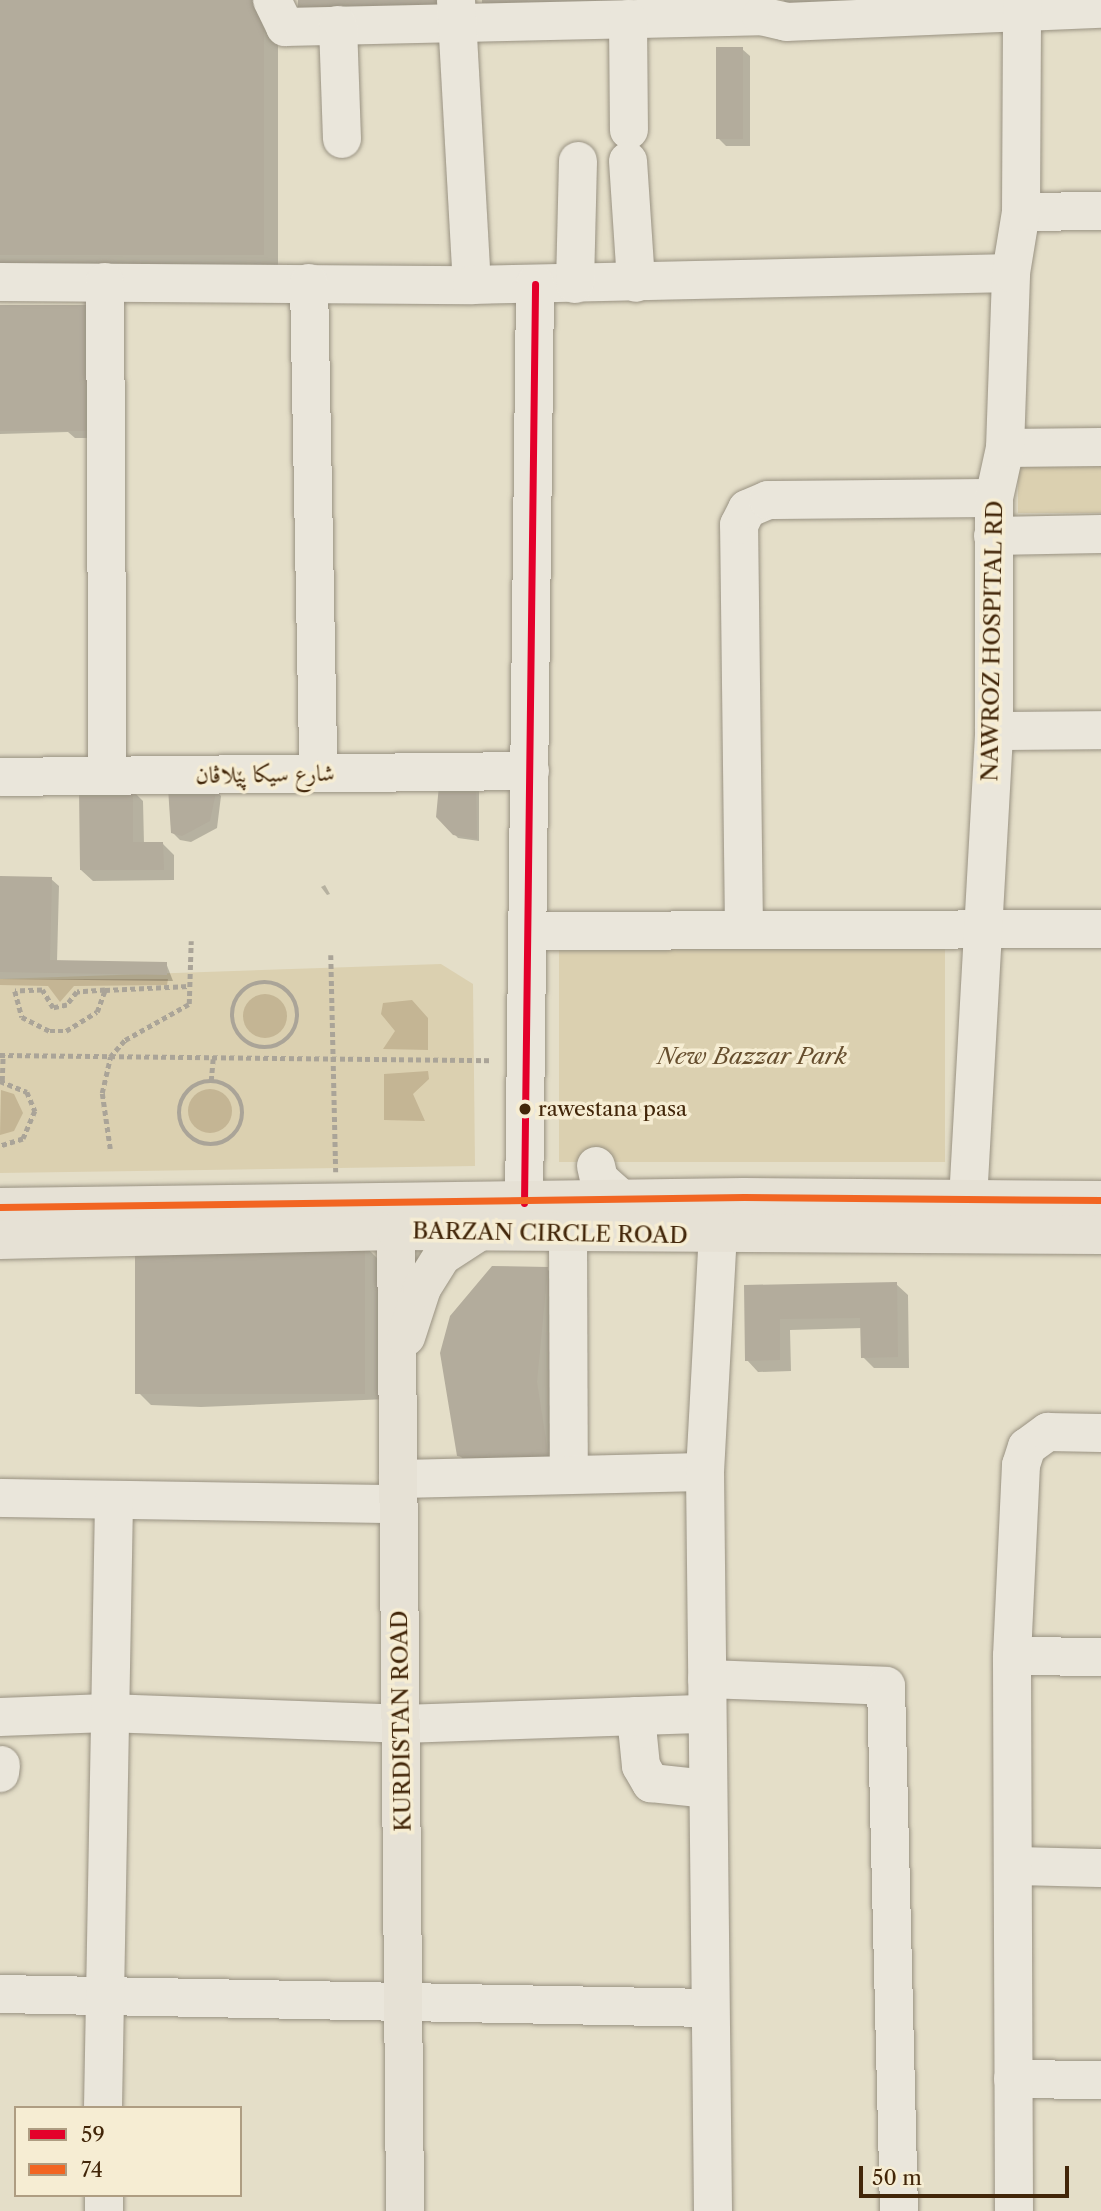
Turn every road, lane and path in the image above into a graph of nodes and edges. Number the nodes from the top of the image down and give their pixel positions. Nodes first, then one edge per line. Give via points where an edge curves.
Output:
1 (272, 0) edge
2 (1022, 6) edge
3 (760, 8) edge
4 (1101, 9) edge
5 (457, 12) edge
6 (628, 19) junction
7 (338, 25) junction
8 (342, 139) dead end
9 (578, 162) dead end
10 (1101, 211) edge
11 (1021, 212) junction
12 (1012, 273) junction
13 (0, 282) edge
14 (105, 282) junction
15 (309, 282) junction
16 (636, 283) junction
17 (535, 284) junction
18 (575, 284) junction
19 (472, 285) junction
20 (1101, 447) edge
21 (1005, 448) junction
22 (994, 498) junction
23 (1101, 534) edge
24 (993, 536) junction
25 (1101, 730) edge
26 (994, 731) junction
27 (530, 771) junction
28 (318, 773) junction
29 (108, 775) junction
30 (0, 777) edge
31 (980, 928) junction
32 (744, 929) junction
33 (1101, 929) edge
34 (529, 931) junction
35 (191, 941) dead end
36 (331, 955) dead end
37 (189, 986) junction
38 (105, 990) junction
39 (262, 1048) junction
40 (2, 1055) edge
41 (110, 1057) junction
42 (213, 1059) junction
43 (262, 1059) junction
44 (458, 1059) dead end
45 (332, 1060) junction
46 (1, 1081) edge
47 (211, 1081) junction
48 (0, 1146) edge
49 (110, 1149) dead end
50 (596, 1166) dead end
51 (622, 1200) junction
52 (968, 1200) junction
53 (1101, 1200) edge
54 (337, 1201) junction
55 (524, 1203) junction
56 (0, 1207) edge
57 (396, 1231) junction
58 (479, 1232) junction
59 (568, 1233) junction
60 (718, 1234) junction
61 (1101, 1235) edge
62 (0, 1240) edge
63 (397, 1366) junction
64 (1101, 1433) edge
65 (705, 1472) junction
66 (569, 1475) junction
67 (398, 1492) junction
68 (0, 1498) edge
69 (114, 1501) junction
70 (1012, 1657) junction
71 (1101, 1657) edge
72 (707, 1696) junction
73 (107, 1713) junction
74 (636, 1716) junction
75 (0, 1717) edge
76 (401, 1724) junction
77 (707, 1789) junction
78 (1015, 1866) junction
79 (1101, 1868) edge
80 (0, 1994) edge
81 (103, 1998) junction
82 (405, 2001) junction
83 (707, 2008) junction
84 (1013, 2079) junction
85 (1101, 2080) edge
86 (103, 2106) edge
87 (405, 2211) edge
88 (713, 2211) edge
89 (899, 2211) edge
90 (1014, 2211) edge

1 - 7 street via 285,27
2 - 3 street via 786,22
2 - 4 street
2 - 11 street, NAWROZ HOSPITAL RD
3 - 6 street
5 - 6 street
5 - 7 street
5 - 19 street
6 - 16 street
7 - 8 street
9 - 18 street
10 - 11 street
11 - 12 street, NAWROZ HOSPITAL RD
12 - 16 street
12 - 21 street, NAWROZ HOSPITAL RD
13 - 14 street
14 - 15 street
14 - 29 street
15 - 19 street
15 - 28 street
16 - 18 street
17 - 18 street
17 - 19 street
17 - 27 street
20 - 21 street
21 - 22 street, NAWROZ HOSPITAL RD
22 - 24 street, NAWROZ HOSPITAL RD
22 - 32 street via 768,500 747,509 739,525
23 - 24 street
24 - 26 street, NAWROZ HOSPITAL RD
25 - 26 street
26 - 31 street, NAWROZ HOSPITAL RD
27 - 28 street, شارع سيكا پێلاڤان
27 - 34 street
28 - 29 street, شارع سيكا پێلاڤان
29 - 30 street, شارع سيكا پێلاڤان
31 - 32 street
31 - 33 street
31 - 52 street, NAWROZ HOSPITAL RD
32 - 34 street
34 - 55 street
35 - 37 path
36 - 45 path
37 - 38 path
37 - 41 path via 189,1004 125,1040
38 - 38 path via 97,1012 66,1031 50,1031 22,1017 15,991 42,990 53,1009 68,1005 77,992
39 - 39 path via 284,1043 297,1026 292,995 274,983 243,990 232,1010 236,1031
39 - 43 path
40 - 41 path
40 - 46 path
41 - 42 path
41 - 49 path via 102,1093
42 - 43 path
42 - 47 path
43 - 45 path
44 - 45 path
45 - 54 path
46 - 48 path via 27,1092 34,1111 23,1139
47 - 47 path via 188,1090 179,1109 191,1139 212,1145 239,1130 244,1110 236,1091
50 - 51 street via 599,1179
51 - 52 main road, BARZAN CIRCLE ROAD
51 - 55 main road, BARZAN CIRCLE ROAD
52 - 53 main road, BARZAN CIRCLE ROAD
54 - 55 main road, BARZAN CIRCLE ROAD
54 - 56 main road, BARZAN CIRCLE ROAD
57 - 58 main road, BARZAN CIRCLE ROAD
57 - 62 main road, BARZAN CIRCLE ROAD
57 - 63 main road, KURDISTAN ROAD
58 - 59 main road, BARZAN CIRCLE ROAD
58 - 63 main road via 442,1256 422,1288
59 - 60 main road, BARZAN CIRCLE ROAD
59 - 66 street
60 - 61 main road, BARZAN CIRCLE ROAD
60 - 65 street
63 - 67 main road, KURDISTAN ROAD
64 - 70 street via 1048,1432 1027,1447
65 - 66 street
65 - 72 street
66 - 67 street
67 - 69 street
67 - 76 main road, KURDISTAN ROAD
68 - 69 street
69 - 73 street
70 - 71 street
70 - 78 street
72 - 74 street
72 - 77 street
72 - 89 street via 886,1686
73 - 75 street
73 - 76 street
73 - 81 street
74 - 76 street
74 - 77 street via 640,1766 651,1783
76 - 82 main road, KURDISTAN ROAD
77 - 83 street
78 - 79 street
78 - 84 street
80 - 81 street
81 - 82 street
81 - 86 street
82 - 83 street
82 - 87 main road, KURDISTAN ROAD
83 - 88 street
84 - 85 street
84 - 90 street

